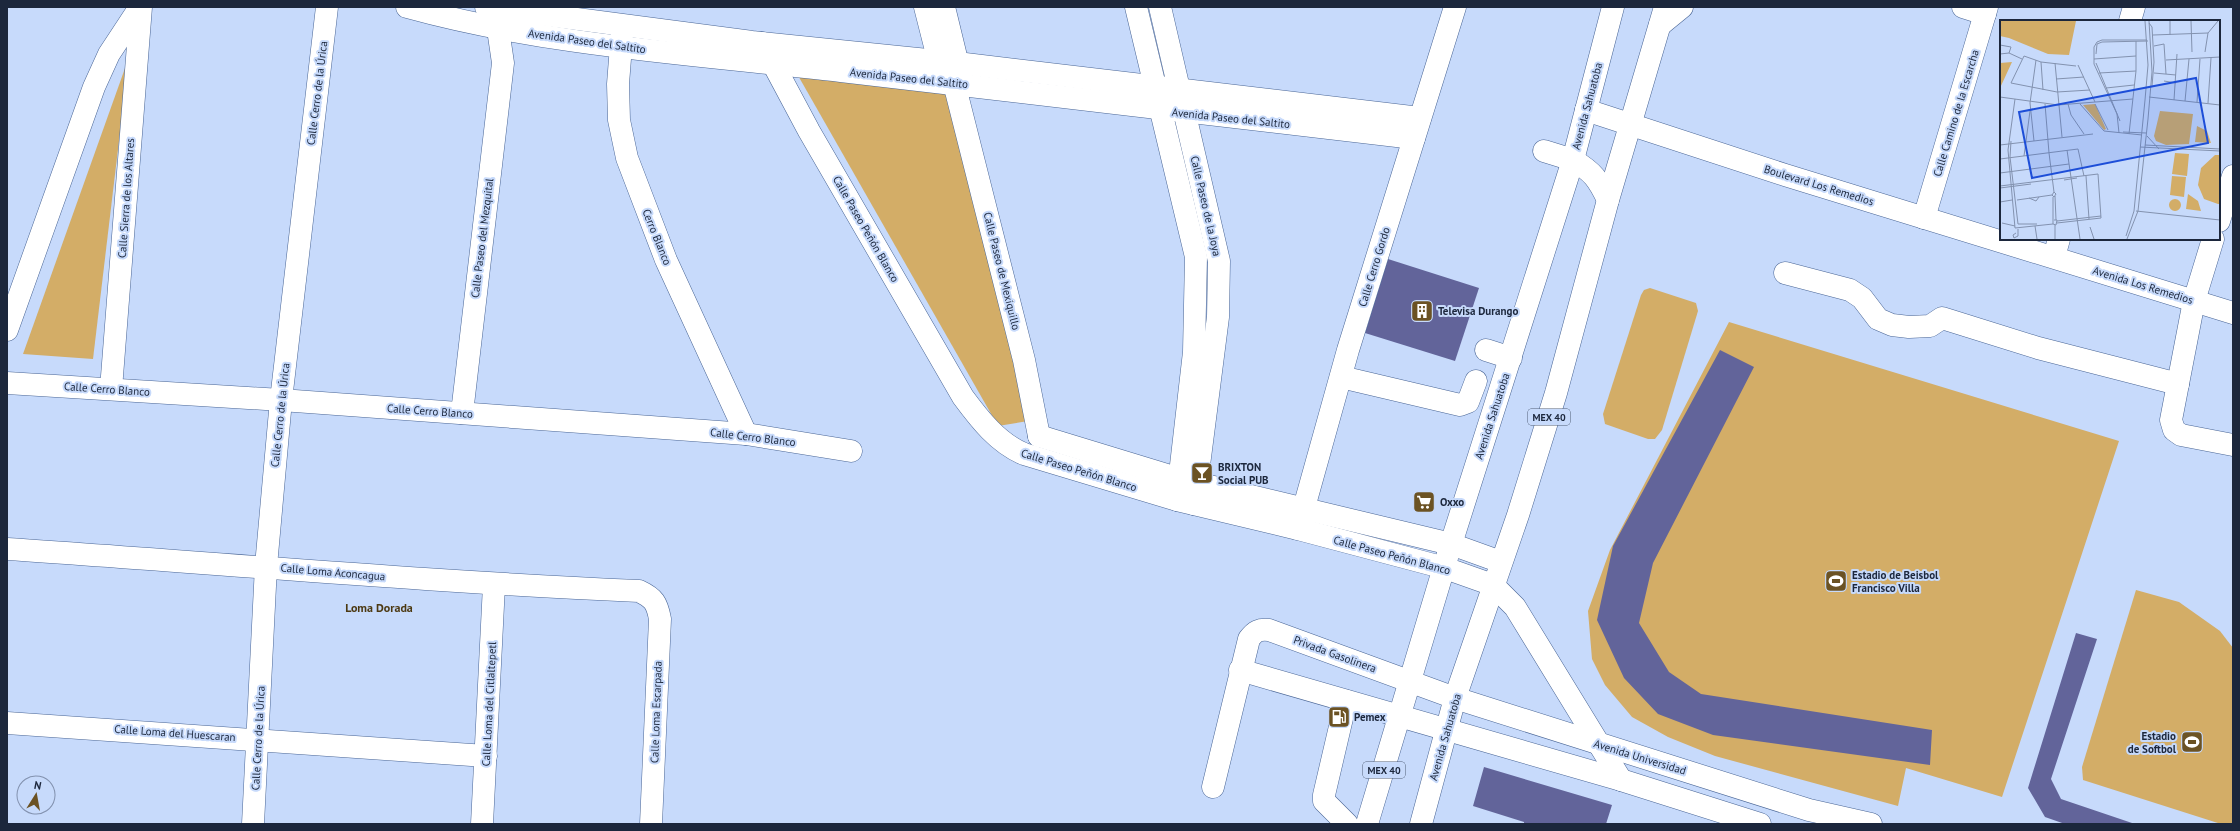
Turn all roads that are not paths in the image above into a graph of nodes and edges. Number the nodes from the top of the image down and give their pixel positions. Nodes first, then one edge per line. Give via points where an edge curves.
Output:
1 (140, 7) edge
2 (327, 7) edge
3 (407, 7) edge
4 (925, 7) edge
5 (944, 7) edge
6 (1136, 7) edge
7 (1160, 7) edge
8 (1455, 7) edge
9 (1613, 7) edge
10 (1682, 7) edge
11 (1963, 7) edge
12 (2134, 7) edge
13 (1986, 11) edge
14 (507, 15) edge
15 (1663, 16) edge
16 (2130, 20) edge
17 (621, 37) junction
18 (762, 43) junction
19 (771, 63) junction
20 (951, 75) junction
21 (1156, 87) junction
22 (1180, 90) junction
23 (1161, 110) junction
24 (1586, 110) junction
25 (1185, 112) junction
26 (1420, 118) junction
27 (1631, 125) junction
28 (1414, 138) junction
29 (1544, 151) dead end
30 (1572, 160) junction
31 (2233, 176) edge
32 (1608, 200) junction
33 (1924, 218) junction
34 (2220, 218) edge
35 (2000, 235) edge
36 (2022, 240) edge
37 (2213, 240) edge
38 (2057, 248) edge
39 (1785, 273) dead end
40 (2194, 301) junction
41 (2233, 313) edge
42 (7, 330) edge
43 (1486, 350) dead end
44 (1511, 358) junction
45 (1341, 377) junction
46 (1476, 381) dead end
47 (7, 383) edge
48 (2178, 384) junction
49 (111, 390) junction
50 (281, 400) junction
51 (462, 413) junction
52 (746, 434) junction
53 (1039, 436) junction
54 (2233, 445) edge
55 (852, 451) dead end
56 (1024, 454) junction
57 (1187, 492) junction
58 (1305, 507) junction
59 (1298, 529) junction
60 (1451, 544) junction
61 (7, 549) edge
62 (1501, 562) junction
63 (266, 566) junction
64 (1444, 568) junction
65 (494, 585) junction
66 (1494, 585) junction
67 (656, 601) joint
68 (1240, 670) junction
69 (1411, 681) junction
70 (1455, 698) junction
71 (1346, 701) junction
72 (1400, 716) junction
73 (7, 723) edge
74 (1446, 730) junction
75 (258, 739) junction
76 (1600, 744) junction
77 (486, 756) junction
78 (1621, 780) junction
79 (1213, 788) dead end
80 (1807, 817) edge
81 (253, 824) edge
82 (482, 824) edge
83 (651, 824) edge
84 (1346, 824) edge
85 (1367, 824) edge
86 (1421, 824) edge
87 (1760, 824) edge
88 (1871, 824) edge

1 - 42 street, Calle Sierra de los Altares via 109,54 94,86
1 - 49 street, Calle Sierra de los Altares
2 - 50 street, Calle Cerro de la Úrica
3 - 14 street, Avenida Paseo del Saltito
4 - 20 street, Calle Paseo de Mexiquillo
5 - 20 street, Calle Paseo de Mexiquillo
6 - 21 street, Calle Paseo de la Joya
7 - 22 street, Calle Paseo de la Joya
8 - 26 street, Calle Cerro Gordo
9 - 24 street, Avenida Sahuatoba / MEX 40
10 - 15 street
11 - 13 street
12 - 16 street
13 - 33 street, Calle Camino de la Escarcha
14 - 17 street, Avenida Paseo del Saltito
14 - 51 street, Calle Paseo del Mezquital
15 - 27 street, Avenida Sahuatoba / MEX 40
17 - 18 street, Avenida Paseo del Saltito
17 - 19 street, Avenida Paseo del Saltito
17 - 52 street, Cerro Blanco via 619,120 627,158 666,260
18 - 19 street, Calle Paseo Peñón Blanco
18 - 20 street, Avenida Paseo del Saltito
19 - 20 street, Avenida Paseo del Saltito
19 - 56 street, Calle Paseo Peñón Blanco via 963,397 998,438
20 - 21 street, Avenida Paseo del Saltito
20 - 23 street, Avenida Paseo del Saltito
20 - 53 street, Calle Paseo de Mexiquillo via 1024,360
21 - 22 street, Avenida Paseo del Saltito
21 - 23 street, Calle Paseo de la Joya
22 - 25 street, Calle Paseo de la Joya
22 - 26 street, Avenida Paseo del Saltito
23 - 25 street, Avenida Paseo del Saltito
23 - 57 street, Calle Paseo de la Joya via 1193,240 1196,268
24 - 27 street, Boulevard Los Remedios
24 - 30 street, Avenida Sahuatoba / MEX 40
25 - 28 street, Avenida Paseo del Saltito
25 - 57 street, Calle Paseo de la Joya via 1219,261 1218,317
26 - 28 street, Calle Cerro Gordo
27 - 32 street, Avenida Sahuatoba / MEX 40
27 - 33 street, Boulevard Los Remedios
28 - 45 street, Calle Cerro Gordo
29 - 30 street
30 - 32 street via 1592,172 1601,183
30 - 44 street, Avenida Sahuatoba / MEX 40
31 - 34 street
32 - 62 street, Avenida Sahuatoba / MEX 40 via 1556,393
33 - 35 street, Boulevard Los Remedios
36 - 38 street, Boulevard Los Remedios
37 - 40 street
38 - 40 street, Avenida Los Remedios
39 - 48 street via 1850,290 1862,298 1878,319 1892,325 1930,326 1942,318 2032,347
40 - 41 street, Avenida Los Remedios
40 - 48 street
43 - 44 street
44 - 60 street, Avenida Sahuatoba / MEX 40
45 - 46 street via 1460,405 1468,402
45 - 58 street, Calle Cerro Gordo
47 - 49 street, Calle Cerro Blanco
48 - 54 street via 2171,420 2174,430 2181,435
49 - 50 street, Calle Cerro Blanco
50 - 51 street, Calle Cerro Blanco
50 - 63 street, Calle Cerro de la Úrica
51 - 52 street, Calle Cerro Blanco
52 - 55 street, Calle Cerro Blanco
53 - 56 street
53 - 57 street, Calle Paseo Peñón Blanco
56 - 57 street, Calle Paseo Peñón Blanco
57 - 58 street, Calle Paseo Peñón Blanco
57 - 59 street, Calle Paseo Peñón Blanco
58 - 59 street, Calle Cerro Gordo
58 - 60 street, Calle Paseo Peñón Blanco
59 - 64 street, Calle Paseo Peñón Blanco
60 - 62 street, Calle Paseo Peñón Blanco
60 - 64 street, Avenida Sahuatoba / MEX 40
61 - 63 street, Calle Loma Aconcagua
62 - 66 street, Avenida Sahuatoba / MEX 40
63 - 65 street, Calle Loma Aconcagua
63 - 75 street, Calle Cerro de la Úrica
64 - 66 street, Calle Paseo Peñón Blanco
64 - 69 street, Avenida Sahuatoba / MEX 40
65 - 67 street, Calle Loma Aconcagua via 639,591
65 - 77 street, Calle Loma del Citlaltepetl
66 - 70 street, Avenida Sahuatoba / MEX 40
66 - 76 street via 1516,607
67 - 83 street, Calle Loma Escarpada via 660,619
68 - 69 street, Privada Gasolinera via 1249,639 1258,630 1270,630
68 - 71 street
68 - 79 street
69 - 70 street, Avenida Universidad
69 - 72 street, Avenida Sahuatoba / MEX 40
70 - 74 street, Avenida Sahuatoba / MEX 40
70 - 76 street, Avenida Universidad
71 - 72 street
71 - 84 street via 1324,795 1324,801
72 - 74 street
72 - 85 street, Avenida Sahuatoba / MEX 40
73 - 75 street, Calle Loma del Huescaran
74 - 78 street
74 - 86 street, Avenida Sahuatoba / MEX 40
75 - 77 street, Calle Loma del Huescaran
75 - 81 street, Calle Cerro de la Úrica
76 - 78 street
76 - 80 street, Avenida Universidad
77 - 82 street, Calle Loma del Citlaltepetl
78 - 87 street
80 - 88 street, Avenida Universidad

